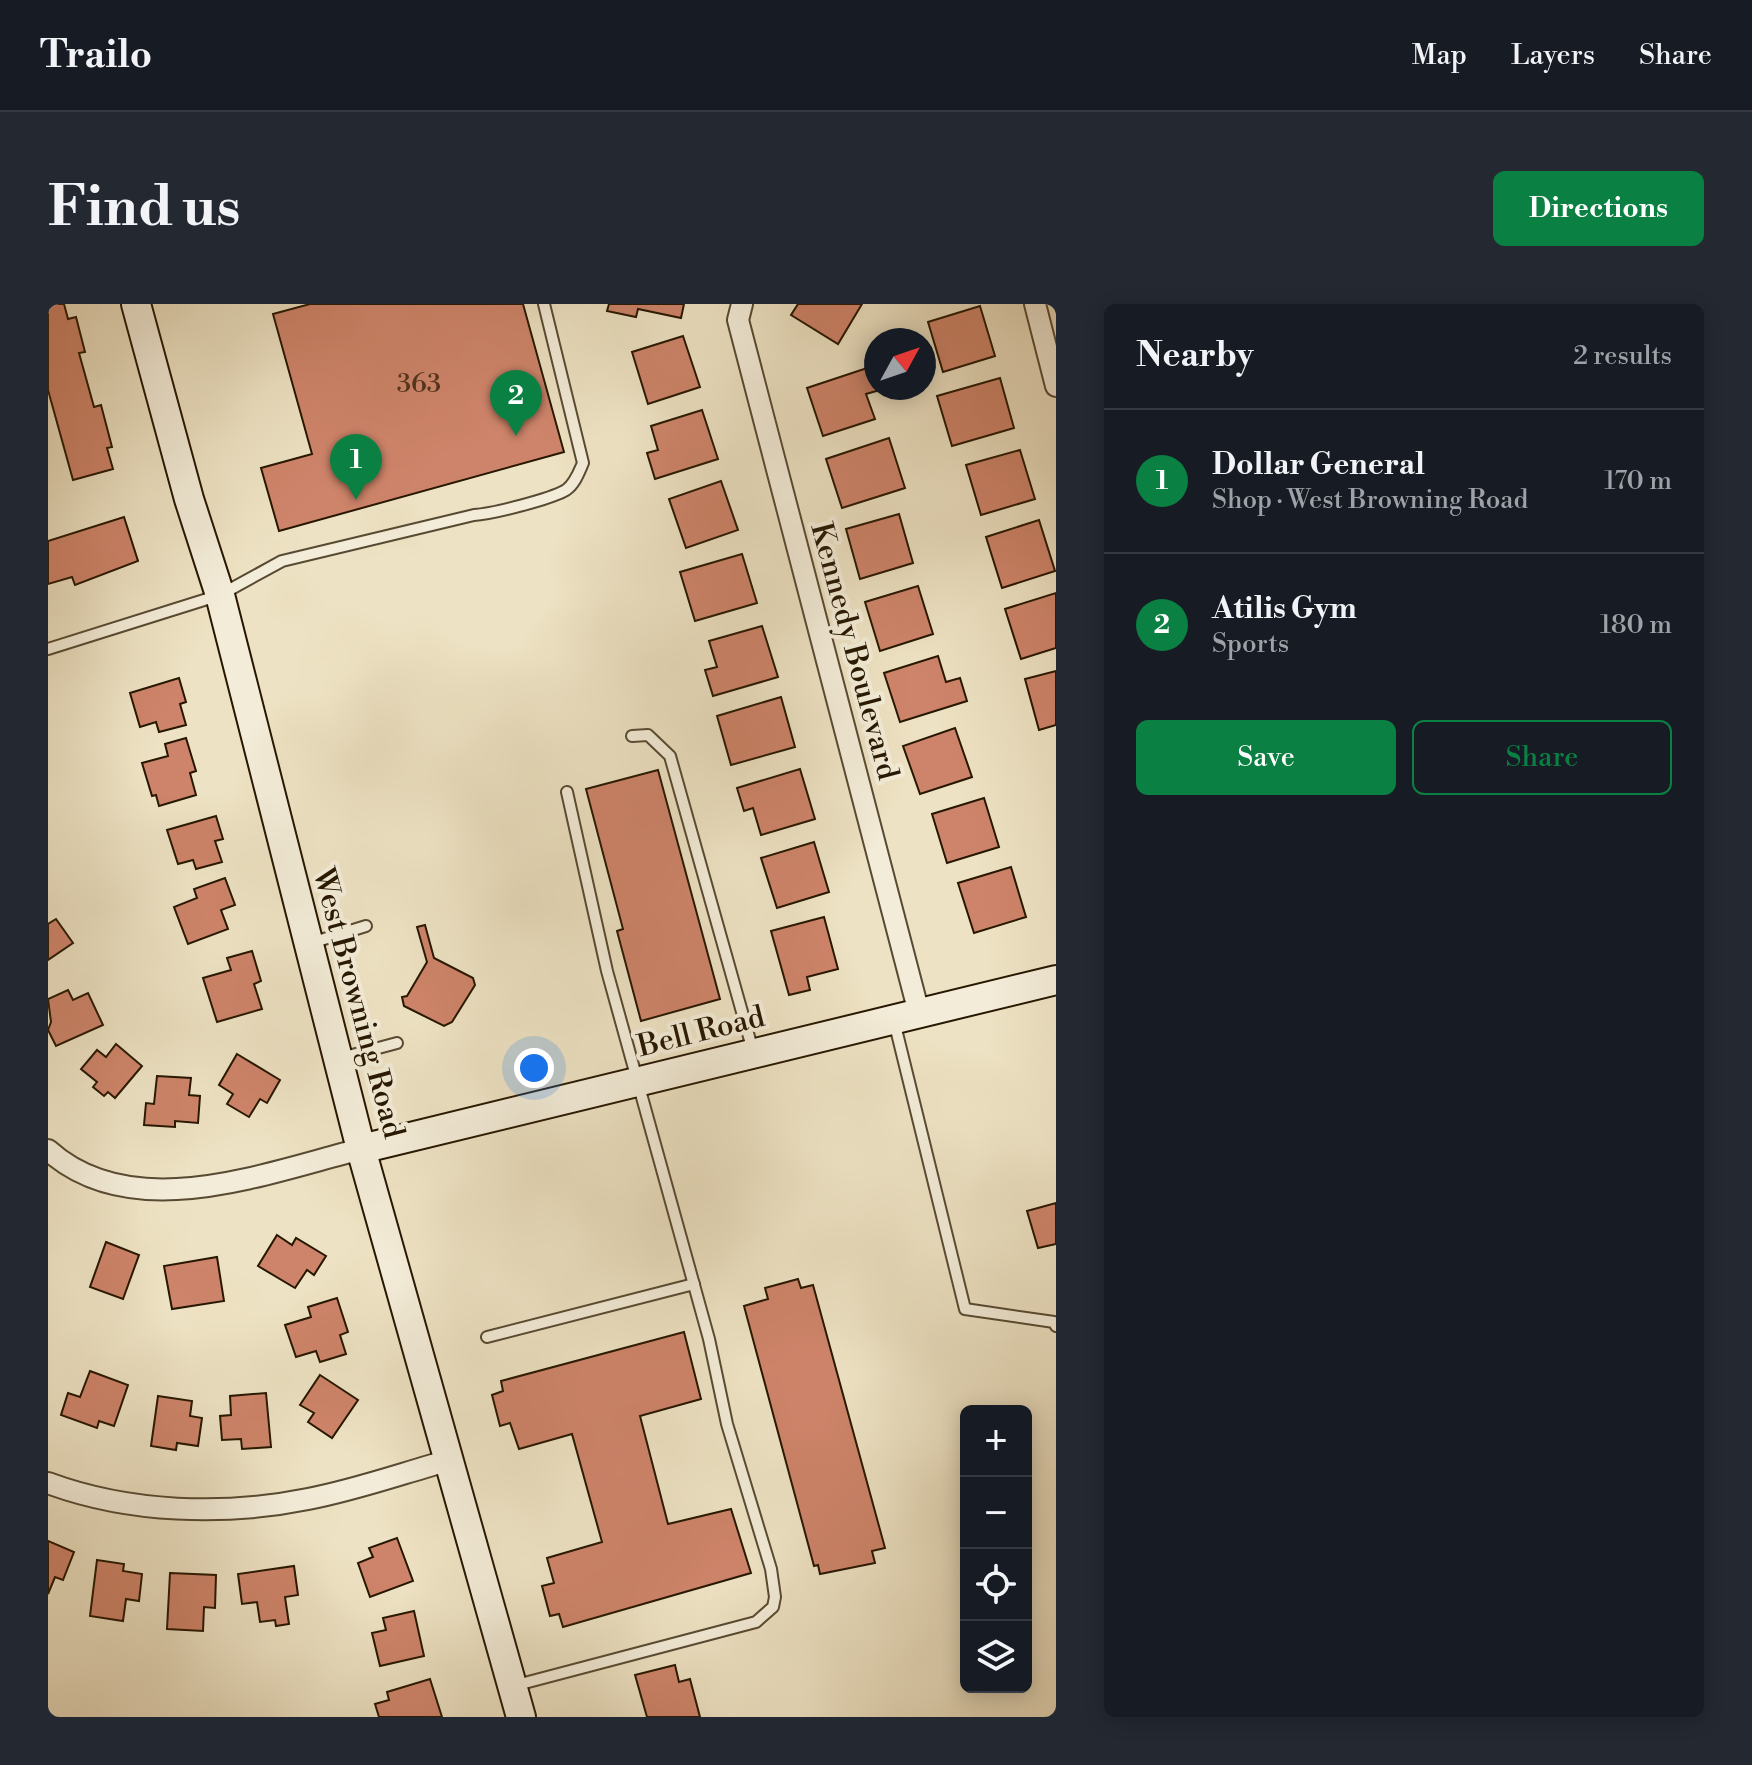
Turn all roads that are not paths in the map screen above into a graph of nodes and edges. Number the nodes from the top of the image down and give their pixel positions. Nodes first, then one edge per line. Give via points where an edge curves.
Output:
1 (136, 304) edge
2 (544, 304) edge
3 (742, 304) edge
4 (1035, 304) edge
5 (1056, 386) edge
6 (220, 595) junction
7 (48, 649) edge
8 (632, 736) dead end
9 (567, 792) dead end
10 (366, 926) dead end
11 (308, 944) junction
12 (1056, 980) edge
13 (906, 1016) junction
14 (397, 1043) dead end
15 (754, 1053) junction
16 (339, 1059) junction
17 (640, 1081) junction
18 (361, 1149) junction
19 (48, 1150) edge
20 (694, 1284) junction
21 (1056, 1326) edge
22 (487, 1337) dead end
23 (450, 1460) junction
24 (48, 1483) edge
25 (512, 1686) junction
26 (521, 1717) edge

1 - 6 main road, West Browning Road
2 - 6 lane via 583,463 566,490 492,514 282,561
3 - 13 street, Kennedy Boulevard via 738,320
4 - 5 street
6 - 7 lane
6 - 11 main road, West Browning Road
8 - 15 lane via 648,735 670,756
9 - 17 lane via 607,971
10 - 11 lane
11 - 16 main road, West Browning Road
12 - 13 main road, Bell Road
13 - 15 main road, Bell Road
13 - 21 lane via 965,1309
14 - 16 lane
15 - 17 main road, Bell Road
16 - 18 main road, West Browning Road
17 - 18 main road, Bell Road
17 - 20 lane via 648,1129
18 - 19 street via 252,1177 170,1190 110,1185 66,1166
18 - 23 main road, West Browning Road
20 - 22 lane
20 - 25 lane via 727,1424 771,1569 773,1607 756,1622
23 - 24 street via 309,1499 245,1507 133,1506
23 - 25 main road, West Browning Road
25 - 26 main road, West Browning Road

